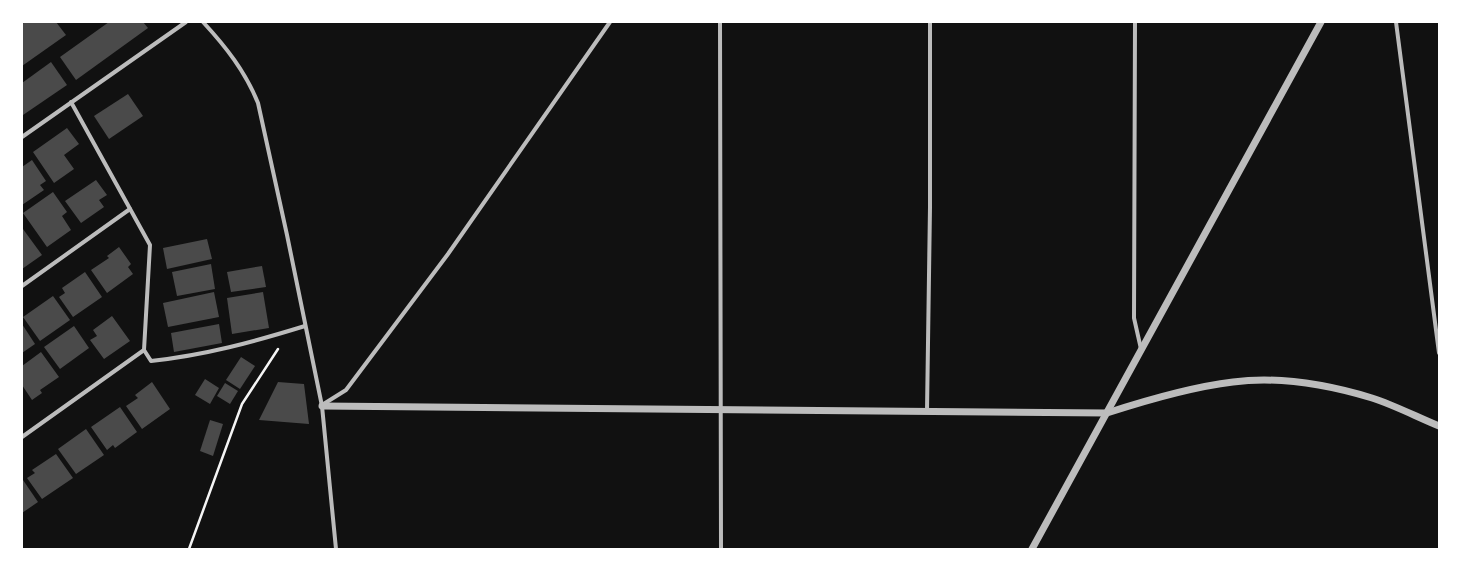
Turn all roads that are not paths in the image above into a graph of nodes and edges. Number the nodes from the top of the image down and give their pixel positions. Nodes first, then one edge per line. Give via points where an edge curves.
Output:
1 (186, 22) edge
2 (203, 22) edge
3 (610, 22) edge
4 (720, 22) edge
5 (930, 22) edge
6 (1135, 22) edge
7 (1321, 22) edge
8 (1396, 22) edge
9 (71, 102) junction
10 (22, 136) edge
11 (130, 209) junction
12 (22, 286) edge
13 (305, 326) junction
14 (144, 350) junction
15 (1142, 351) junction
16 (1439, 353) edge
17 (322, 406) junction
18 (721, 408) junction
19 (927, 411) junction
20 (1106, 412) junction
21 (1439, 426) edge
22 (22, 437) edge
23 (336, 549) edge
24 (721, 549) edge
25 (1032, 549) edge

1 - 9 street
2 - 13 street via 234,58 258,103
3 - 17 street via 448,254 351,384
4 - 18 street
5 - 19 street
6 - 15 street via 1134,318
7 - 15 street
8 - 16 street
9 - 10 street
9 - 11 street
11 - 12 street
11 - 14 street via 150,245
13 - 14 street via 221,351 186,358 151,361
13 - 17 street
14 - 22 street
15 - 20 street
17 - 18 street
17 - 23 street
18 - 19 street
18 - 24 street
19 - 20 street
20 - 21 street via 1151,399 1234,382 1287,381 1372,398
20 - 25 street

